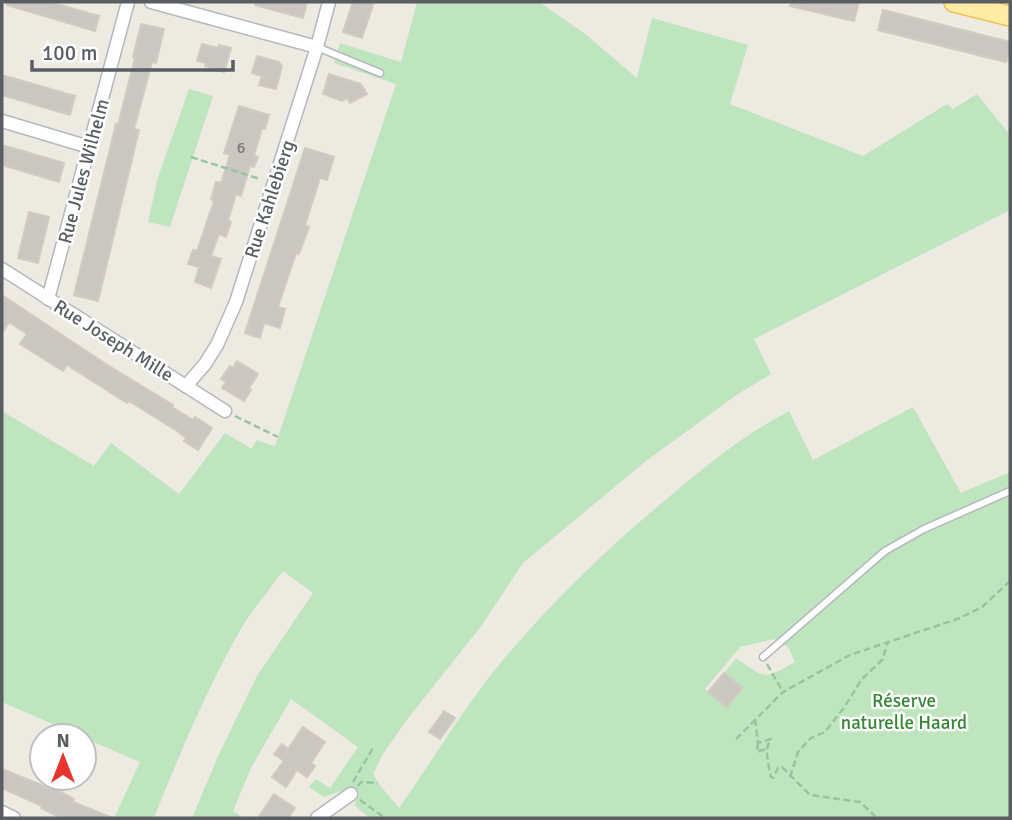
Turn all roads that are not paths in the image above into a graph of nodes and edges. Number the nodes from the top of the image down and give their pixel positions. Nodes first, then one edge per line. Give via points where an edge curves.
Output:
1 (128, 2) edge
2 (151, 2) edge
3 (329, 2) edge
4 (954, 2) edge
5 (1010, 16) edge
6 (317, 47) junction
7 (380, 73) dead end
8 (2, 121) edge
9 (89, 147) junction
10 (2, 269) edge
11 (48, 299) junction
12 (186, 386) junction
13 (225, 411) road end
14 (1010, 491) edge
15 (763, 657) road end
16 (351, 794) road end
17 (2, 812) edge
18 (14, 818) edge
19 (317, 818) edge

1 - 9 street, Rue Jules Wilhelm
2 - 6 street
3 - 6 street, Rue Kahlebierg
4 - 5 main road
6 - 7 lane
6 - 12 street, Rue Kahlebierg via 236,302 205,364
8 - 9 street
9 - 11 street, Rue Jules Wilhelm
10 - 11 street, Rue Joseph Mille
11 - 12 street, Rue Joseph Mille
12 - 13 street, Rue Joseph Mille
14 - 15 lane via 886,551
16 - 19 street
17 - 18 street

